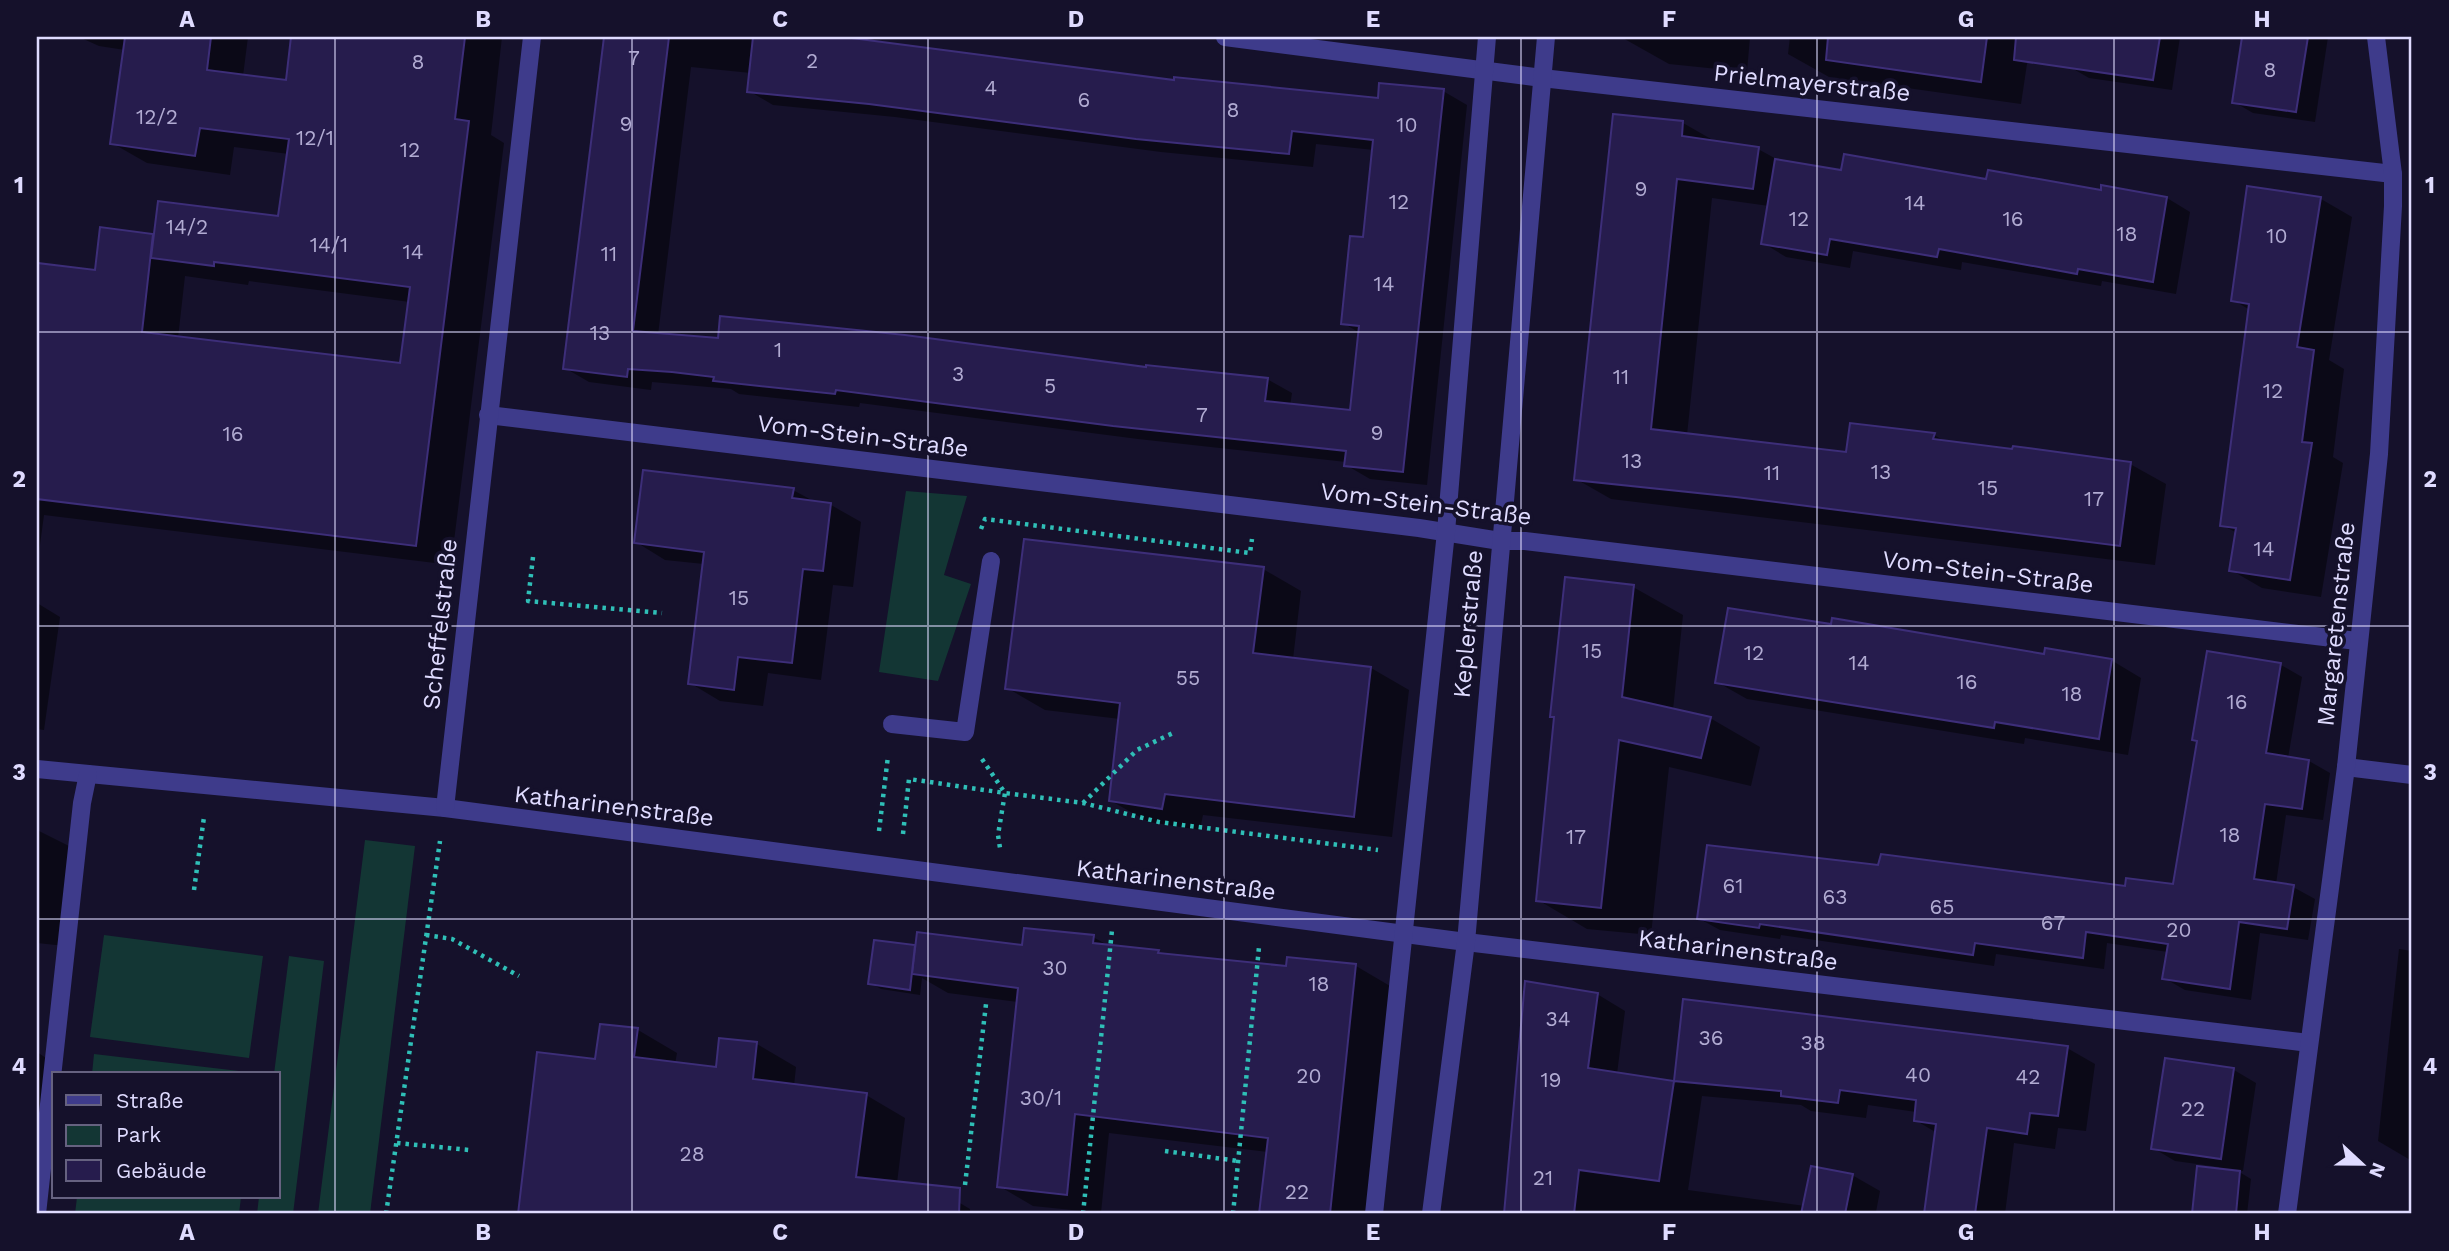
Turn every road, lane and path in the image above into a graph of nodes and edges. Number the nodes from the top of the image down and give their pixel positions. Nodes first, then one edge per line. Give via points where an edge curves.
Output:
1 (532, 37) edge
2 (1225, 37) edge
3 (1487, 37) edge
4 (1546, 37) edge
5 (2376, 37) edge
6 (1483, 71) junction
7 (1542, 78) junction
8 (2393, 174) junction
9 (488, 415) junction
10 (1446, 532) junction
11 (975, 541) dead end
12 (1500, 541) junction
13 (1250, 553) dead end
14 (533, 557) dead end
15 (991, 561) dead end
16 (662, 613) dead end
17 (2357, 641) junction
18 (892, 724) joint
19 (965, 732) junction
20 (1173, 733) dead end
21 (2346, 767) junction
22 (37, 769) edge
23 (88, 774) junction
24 (2412, 775) edge
25 (1005, 793) junction
26 (1083, 803) junction
27 (445, 808) junction
28 (204, 816) dead end
29 (998, 835) dead end
30 (877, 839) dead end
31 (902, 842) dead end
32 (1384, 850) dead end
33 (194, 890) dead end
34 (1112, 922) dead end
35 (1404, 934) junction
36 (426, 935) junction
37 (1260, 942) dead end
38 (1466, 942) junction
39 (519, 976) dead end
40 (986, 1004) dead end
41 (2309, 1042) junction
42 (53, 1072) edge
43 (52, 1077) edge
44 (397, 1143) junction
45 (469, 1150) dead end
46 (1165, 1151) dead end
47 (1238, 1161) junction
48 (965, 1185) dead end
49 (37, 1214) edge
50 (386, 1214) edge
51 (1083, 1214) edge
52 (1233, 1214) edge
53 (1374, 1214) edge
54 (1431, 1214) edge
55 (2287, 1214) edge

1 - 9 street, Scheffelstraße
2 - 6 street, Prielmayerstraße
3 - 6 street, Keplerstraße
4 - 7 street, Keplerstraße
5 - 8 street, Margaretenstraße
6 - 7 street, Prielmayerstraße
6 - 10 street, Keplerstraße
7 - 8 street, Prielmayerstraße
7 - 12 street, Keplerstraße
8 - 17 street, Margaretenstraße via 2379,454
9 - 10 street, Vom-Stein-Straße
9 - 27 street, Scheffelstraße
10 - 12 street, Vom-Stein-Straße
10 - 35 street, Keplerstraße
11 - 13 path via 985,519
12 - 17 street, Vom-Stein-Straße via 1539,542
12 - 38 street, Keplerstraße
14 - 16 path via 528,601
15 - 19 street
17 - 21 street, Margaretenstraße
18 - 19 street
18 - 30 path
19 - 25 path
20 - 26 path via 1137,750
21 - 24 street
21 - 41 street, Margaretenstraße
22 - 23 street, Katharinenstraße
23 - 27 street, Katharinenstraße
23 - 42 street
25 - 26 path
25 - 29 path
25 - 31 path via 909,779
26 - 32 path via 1159,822
27 - 35 street, Katharinenstraße
27 - 36 path
28 - 33 path
34 - 51 path
35 - 38 street, Katharinenstraße
35 - 53 street, Keplerstraße
36 - 39 path via 452,939
36 - 44 path
37 - 47 path
38 - 41 street, Katharinenstraße
38 - 54 street, Keplerstraße
40 - 48 path
41 - 55 street, Margaretenstraße
43 - 49 street
44 - 45 path
44 - 50 path
46 - 47 path
47 - 52 path

